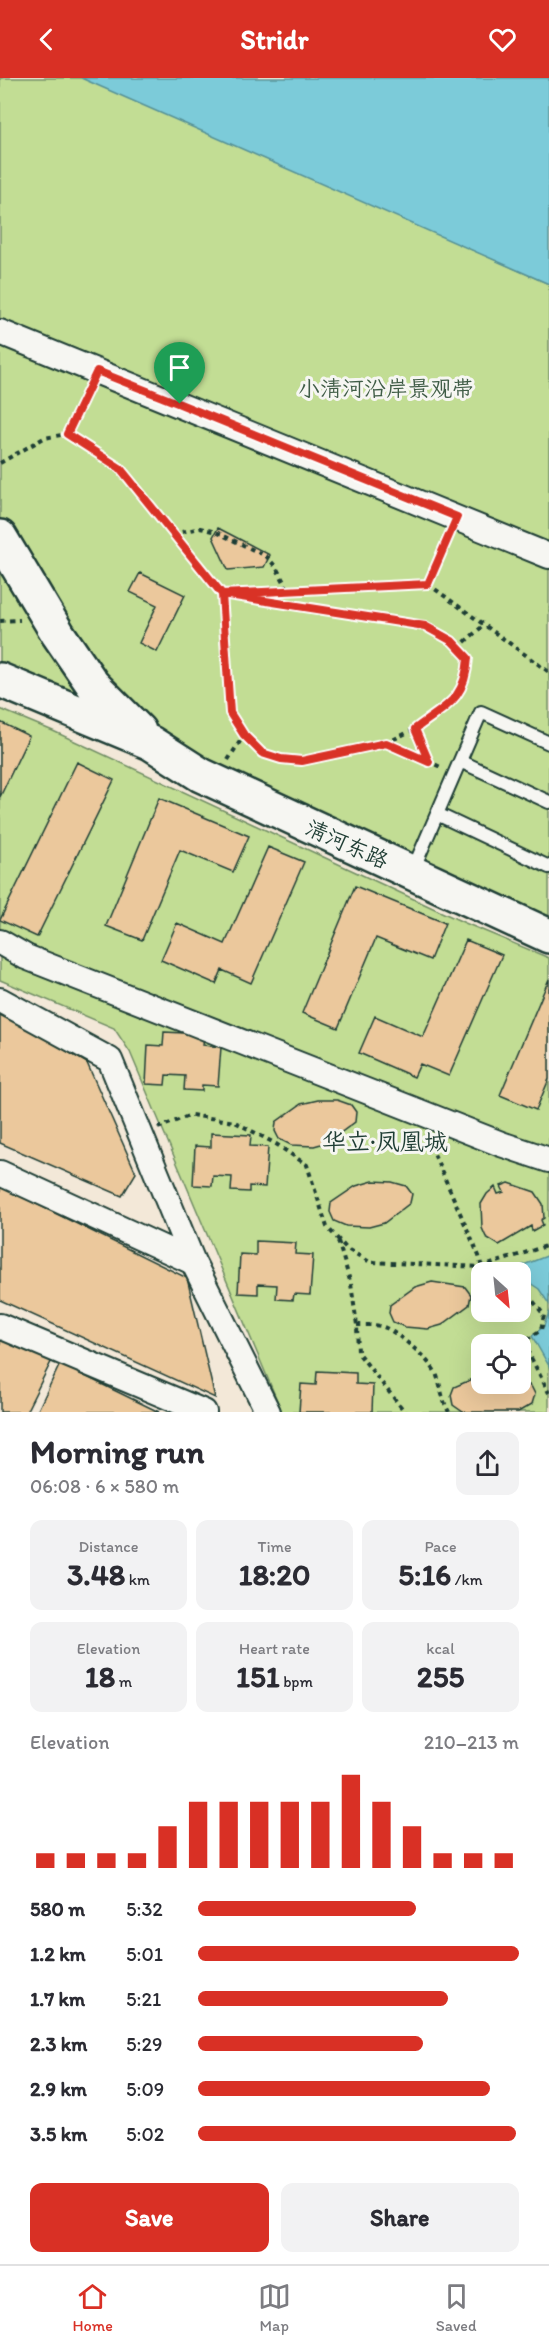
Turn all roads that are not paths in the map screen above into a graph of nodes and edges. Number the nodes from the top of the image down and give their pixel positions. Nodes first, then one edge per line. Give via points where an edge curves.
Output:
1 (0, 332) edge
2 (0, 537) edge
3 (549, 556) edge
4 (58, 634) junction
5 (7, 683) edge
6 (151, 743) junction
7 (549, 743) edge
8 (458, 767) junction
9 (549, 802) edge
10 (437, 814) junction
11 (549, 867) edge
12 (411, 873) junction
13 (549, 936) edge
14 (0, 942) edge
15 (0, 1000) edge
16 (549, 1160) edge
17 (0, 1173) edge
18 (193, 1262) junction
19 (0, 1326) edge
20 (204, 1412) edge
21 (268, 1412) edge

1 - 3 street
2 - 4 street, 清河东路
4 - 5 street via 60,661 50,678 35,687
4 - 6 street, 清河东路 via 93,685
5 - 6 street, 清河东路
6 - 12 street, 清河东路 via 201,775
7 - 8 lane via 481,712
8 - 9 lane
8 - 10 lane
10 - 11 lane
10 - 12 lane
12 - 13 street, 清河东路
14 - 16 street via 26,957
15 - 18 street via 110,1060
17 - 18 street
18 - 21 street
19 - 20 street

